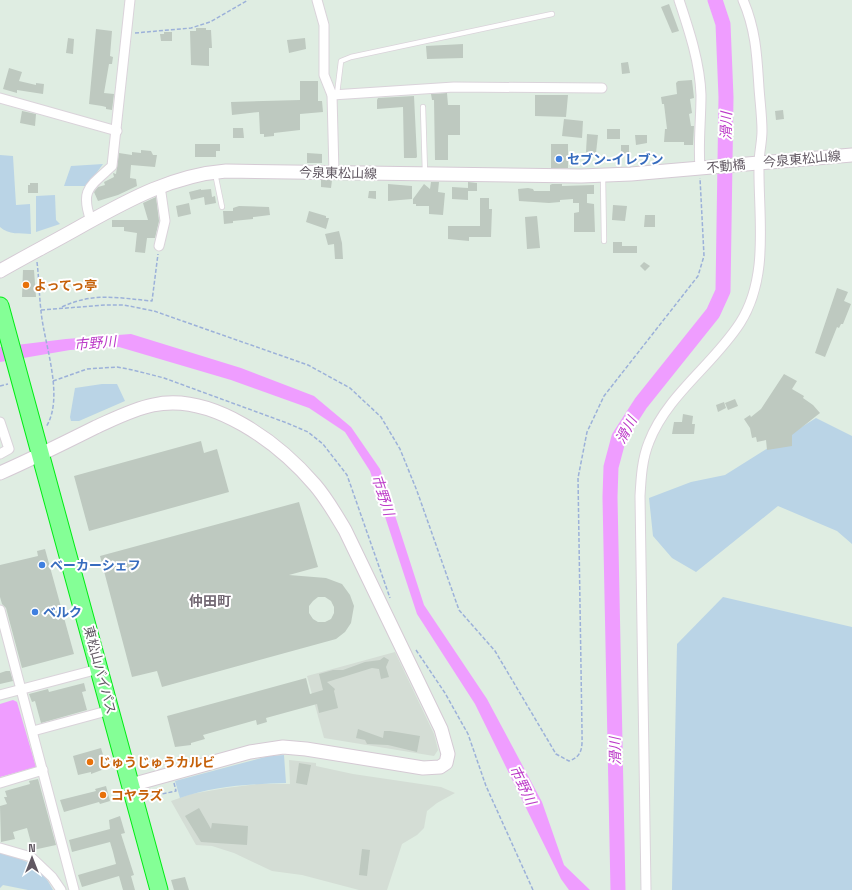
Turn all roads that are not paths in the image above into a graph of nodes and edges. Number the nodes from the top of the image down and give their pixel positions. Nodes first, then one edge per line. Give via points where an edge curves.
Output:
1 (130, 0) edge
2 (317, 0) edge
3 (679, 0) edge
4 (743, 0) edge
5 (552, 14) dead end
6 (602, 88) dead end
7 (334, 94) junction
8 (0, 98) edge
9 (423, 107) dead end
10 (117, 131) junction
11 (852, 155) edge
12 (756, 163) junction
13 (700, 168) junction
14 (214, 172) junction
15 (334, 173) junction
16 (425, 174) junction
17 (603, 175) junction
18 (160, 186) junction
19 (222, 207) dead end
20 (91, 221) junction
21 (604, 241) dead end
22 (159, 246) road end
23 (0, 271) edge
24 (0, 306) edge
25 (2, 330) edge
26 (11, 384) edge
27 (0, 422) edge
28 (0, 454) edge
29 (37, 456) junction
30 (0, 473) edge
31 (0, 610) edge
32 (91, 671) junction
33 (21, 690) junction
34 (0, 696) edge
35 (103, 712) junction
36 (33, 731) junction
37 (43, 770) junction
38 (0, 783) edge
39 (139, 786) junction
40 (0, 848) edge
41 (61, 890) edge
42 (74, 890) edge
43 (151, 890) edge
44 (159, 890) edge
45 (646, 890) edge

1 - 10 street
2 - 7 street via 324,25 324,75
3 - 13 street via 693,44 701,94 698,154
4 - 12 street via 752,22 756,48 762,130
5 - 7 lane via 351,57 341,61
6 - 7 street via 454,87
7 - 15 street
8 - 10 street
9 - 16 lane
10 - 20 street via 112,166 86,194 86,206
11 - 12 street, 今泉東松山線
12 - 13 street, 不動橋
12 - 45 street via 760,253 757,278 750,301 741,323 661,418 648,443 642,468 640,496
13 - 17 street, 今泉東松山線
14 - 15 street, 今泉東松山線
14 - 18 street, 今泉東松山線 via 185,177
14 - 19 lane
15 - 16 street, 今泉東松山線
16 - 17 street, 今泉東松山線
17 - 21 lane
18 - 20 street, 今泉東松山線
18 - 22 street via 165,221
20 - 23 street, 今泉東松山線
24 - 25 highway
25 - 26 highway, 東松山バイパス
26 - 29 highway, 東松山バイパス
27 - 28 street via 9,449
29 - 30 street
29 - 32 highway, 東松山バイパス
29 - 39 highway, 東松山バイパス
29 - 39 street via 137,409 153,404 170,403 187,404 221,414 274,446 316,486 346,530 441,729 448,754 443,766 423,768 306,748 273,747
31 - 33 street
32 - 33 street
32 - 35 highway, 東松山バイパス
33 - 34 street
33 - 36 street
35 - 36 street
35 - 43 highway, 東松山バイパス
36 - 37 street
37 - 38 street
37 - 42 street
39 - 44 highway, 東松山バイパス
40 - 41 street via 31,857 52,877

